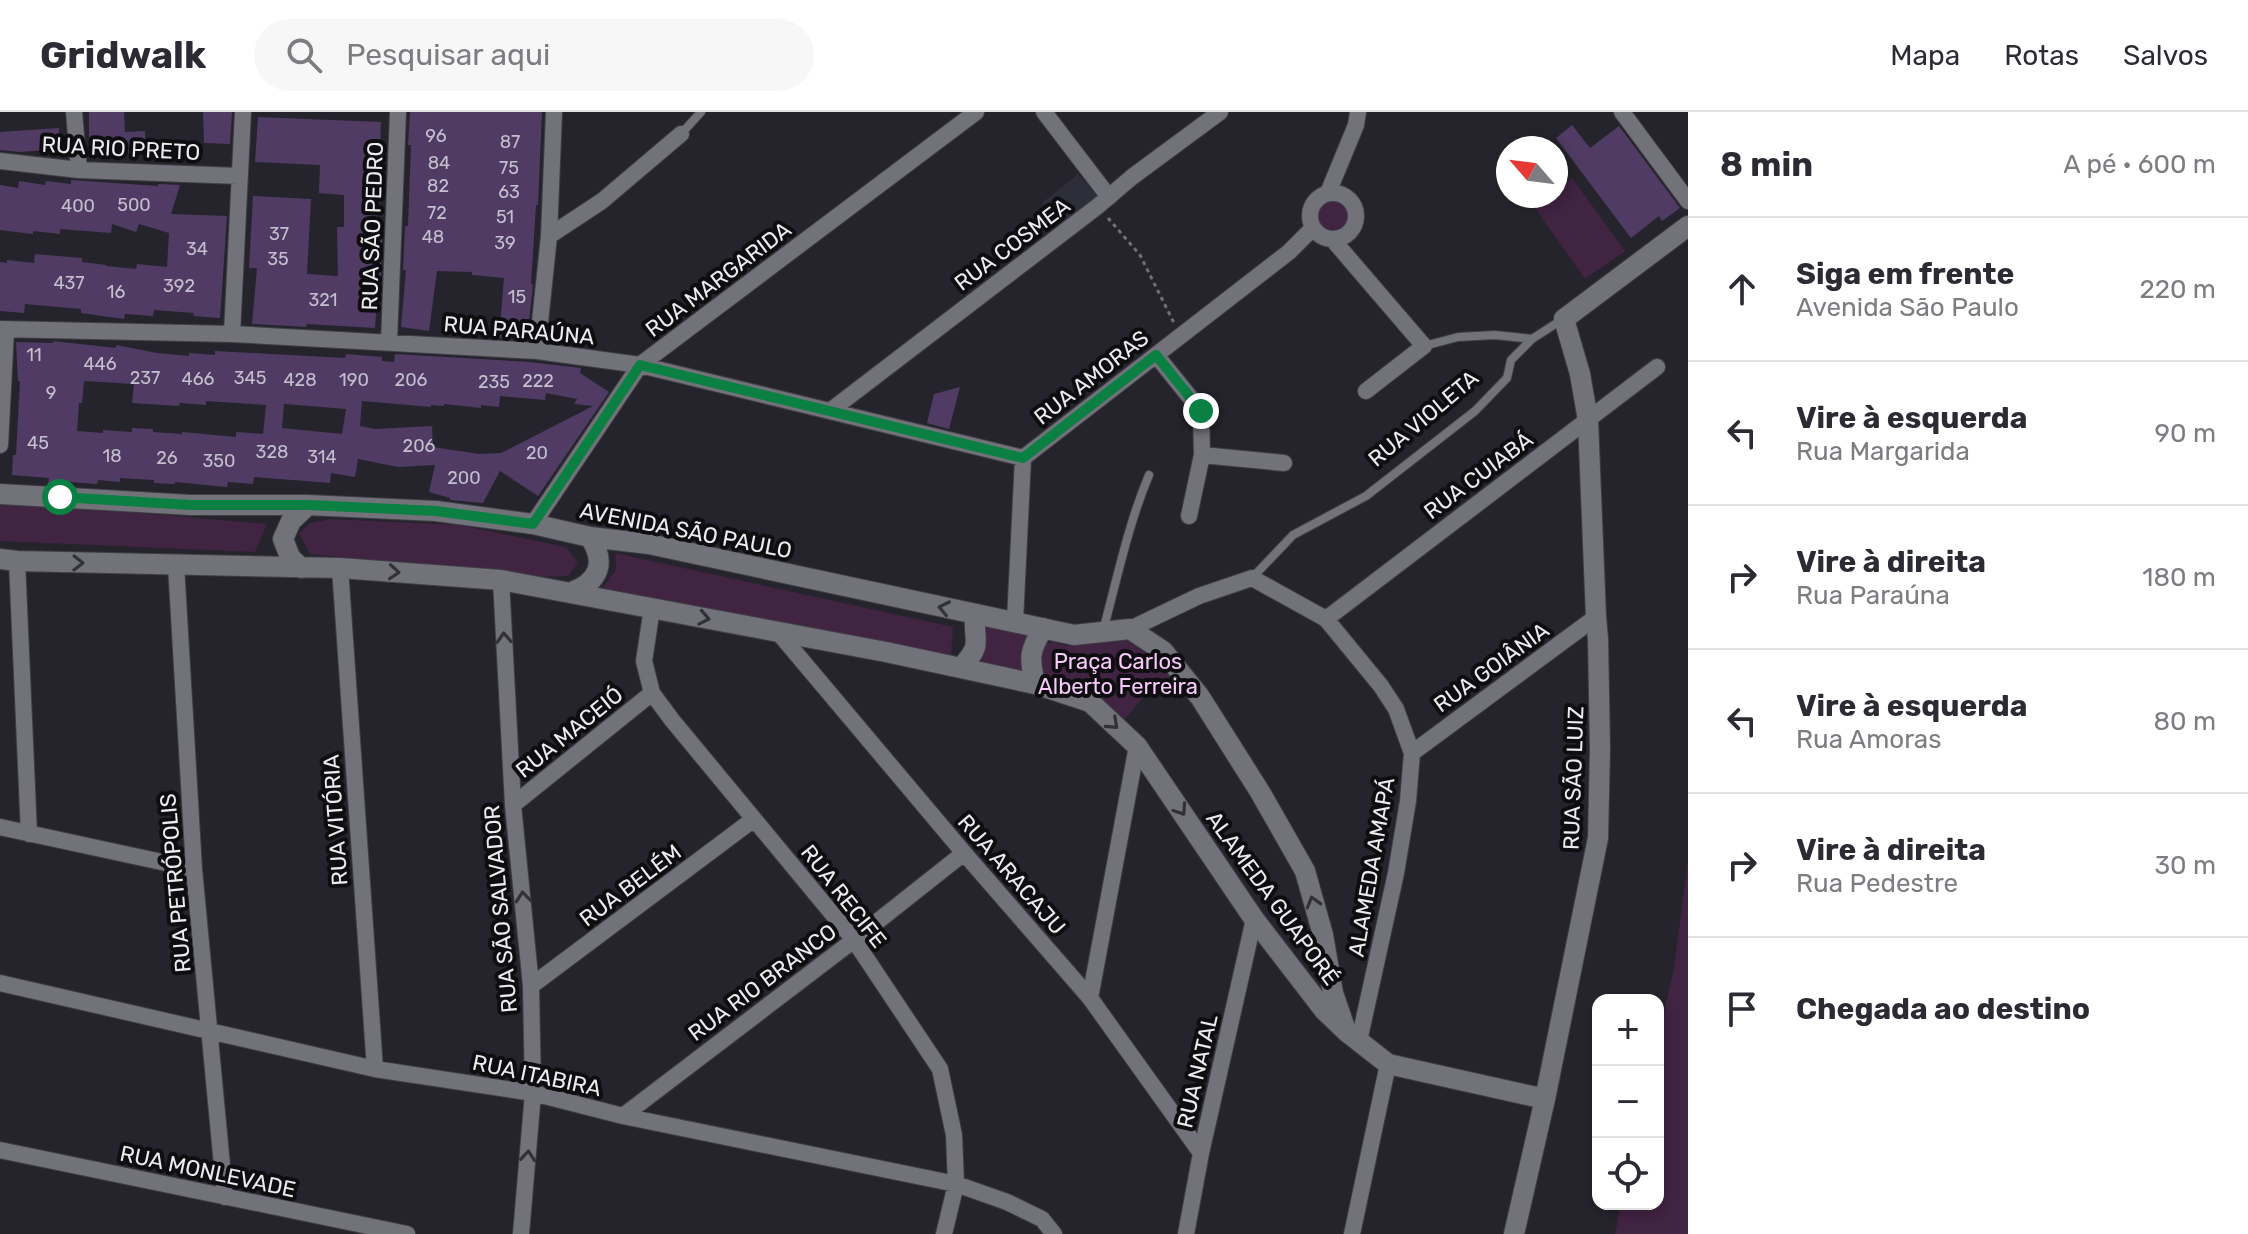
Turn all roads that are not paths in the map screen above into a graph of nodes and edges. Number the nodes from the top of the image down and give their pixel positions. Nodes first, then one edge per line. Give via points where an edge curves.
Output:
1 (74, 112) edge
2 (243, 112) edge
3 (398, 112) edge
4 (554, 112) edge
5 (701, 112) edge
6 (976, 112) edge
7 (1044, 112) edge
8 (1220, 112) edge
9 (1358, 112) edge
10 (1622, 112) edge
11 (681, 134) joint
12 (0, 161) edge
13 (79, 170) junction
14 (239, 176) junction
15 (1328, 193) junction
16 (1688, 201) edge
17 (1104, 202) junction
18 (1688, 226) edge
19 (1313, 228) junction
20 (549, 236) junction
21 (1333, 240) junction
22 (1564, 319) junction
23 (3, 330) edge
24 (232, 334) junction
25 (1532, 339) junction
26 (389, 342) junction
27 (1424, 346) junction
28 (537, 351) junction
29 (1156, 355) junction
30 (640, 365) junction
31 (1657, 367) dead end
32 (1366, 391) dead end
33 (830, 411) junction
34 (1588, 420) junction
35 (0, 445) edge
36 (1202, 455) junction
37 (1023, 458) junction
38 (1284, 463) dead end
39 (1149, 475) dead end
40 (0, 494) edge
41 (308, 505) junction
42 (1189, 516) dead end
43 (533, 524) junction
44 (590, 537) junction
45 (8, 560) edge
46 (176, 565) junction
47 (301, 568) junction
48 (340, 568) junction
49 (1252, 578) junction
50 (501, 580) junction
51 (572, 592) junction
52 (652, 608) junction
53 (975, 615) junction
54 (1596, 617) junction
55 (1326, 619) junction
56 (1015, 621) junction
57 (1043, 628) junction
58 (1130, 629) junction
59 (778, 632) junction
60 (1103, 632) junction
61 (961, 668) junction
62 (1035, 684) junction
63 (652, 693) junction
64 (1137, 746) junction
65 (1412, 753) junction
66 (513, 805) junction
67 (754, 819) junction
68 (0, 827) edge
69 (29, 834) junction
70 (964, 853) junction
71 (194, 869) junction
72 (1254, 919) junction
73 (854, 940) junction
74 (0, 983) edge
75 (531, 986) junction
76 (1090, 998) junction
77 (209, 1029) junction
78 (1353, 1037) junction
79 (1388, 1064) junction
80 (375, 1069) junction
81 (533, 1093) junction
82 (1545, 1099) junction
83 (623, 1116) junction
84 (0, 1150) edge
85 (1201, 1153) junction
86 (956, 1184) junction
87 (225, 1197) junction
88 (407, 1234) edge
89 (521, 1234) edge
90 (944, 1234) edge
91 (1054, 1234) edge
92 (1186, 1234) edge
93 (1352, 1234) edge
94 (1514, 1234) edge

1 - 13 street
2 - 14 street
3 - 26 street, RUA SÃO PEDRO
4 - 20 street
5 - 11 lane
6 - 30 street, RUA MARGARIDA
7 - 17 street
8 - 17 street, RUA COSMEA
9 - 15 street
10 - 16 street
11 - 20 street via 602,201
12 - 13 street, RUA RIO PRETO
13 - 14 street, RUA RIO PRETO
14 - 24 street
15 - 19 street via 1312,206
15 - 21 street via 1345,196 1356,214 1352,229
17 - 33 street, RUA COSMEA
18 - 22 street, RUA VIOLETA
19 - 21 street
19 - 29 street, RUA AMORAS
20 - 28 street
21 - 27 street
22 - 25 lane, RUA VIOLETA
22 - 34 street, RUA SÃO LUIZ
23 - 24 street, RUA PARAÚNA
23 - 35 street
24 - 26 street, RUA PARAÚNA
25 - 27 lane via 1458,337
25 - 49 lane, RUA VIOLETA via 1511,360 1507,378 1475,411 1366,496 1293,535
26 - 28 street, RUA PARAÚNA
27 - 32 street
28 - 30 street, RUA PARAÚNA
29 - 36 street via 1201,411
29 - 37 street, RUA AMORAS
30 - 33 street, RUA PARAÚNA
30 - 43 street, RUA MARGARIDA
31 - 34 street, RUA CUIABÁ
33 - 37 street, RUA PARAÚNA
34 - 54 street, RUA SÃO LUIZ
34 - 55 street, RUA CUIABÁ
36 - 38 street
36 - 42 street
37 - 56 street
39 - 60 lane
40 - 41 street, AVENIDA SÃO PAULO via 191,505
41 - 43 street, AVENIDA SÃO PAULO via 436,511
41 - 47 street via 291,521 283,539
43 - 44 street, AVENIDA SÃO PAULO
44 - 51 street via 600,563 585,587
53 -> 44 street, AVENIDA SÃO PAULO via 649,544
45 -> 46 street
45 - 69 street
46 - 47 street
46 - 71 street, RUA PETRÓPOLIS
47 - 48 street
48 -> 50 street
48 - 80 street, RUA VITÓRIA
49 - 55 street, ALAMEDA AMAPÁ
49 - 58 street, AVENIDA SÃO PAULO
50 - 51 street
66 -> 50 street, RUA SÃO SALVADOR
51 - 52 street
52 -> 59 street
52 - 63 street, RUA RECIFE via 644,661
53 - 56 street, AVENIDA SÃO PAULO
53 - 61 street via 978,640
54 - 65 street, RUA GOIÂNIA
54 - 82 street, RUA SÃO LUIZ via 1598,838
55 - 65 street, ALAMEDA AMAPÁ via 1396,709
56 - 57 street, AVENIDA SÃO PAULO
57 - 60 street, AVENIDA SÃO PAULO via 1074,635
57 - 62 street via 1031,649
58 - 60 street, AVENIDA SÃO PAULO
78 -> 58 street via 1333,993 1305,871 1200,697 1163,651
59 - 61 street
59 - 70 street, RUA ARACAJU
61 - 62 street
62 -> 64 street via 1090,702
63 - 66 street, RUA MACEIÓ
63 - 67 street, RUA RECIFE
64 -> 72 street, ALAMEDA GUAPORÉ
64 - 76 street
65 - 78 street, ALAMEDA AMAPÁ via 1396,873
75 -> 66 street, RUA SÃO SALVADOR
67 - 73 street, RUA RECIFE
67 - 75 street, RUA BELÉM
68 - 69 street
69 - 71 street
70 - 73 street, RUA RIO BRANCO
70 - 76 street, RUA ARACAJU
71 - 77 street, RUA PETRÓPOLIS
72 - 78 street, ALAMEDA GUAPORÉ via 1324,1010
72 - 85 street, RUA NATAL
73 - 83 street, RUA RIO BRANCO
73 - 86 street, RUA RECIFE via 940,1069 954,1135
74 - 77 street, RUA ITABIRA
75 - 81 street, RUA SÃO SALVADOR
76 - 85 street, RUA ARACAJU
77 - 80 street, RUA ITABIRA
77 - 87 street, RUA PETRÓPOLIS
78 - 79 street, ALAMEDA GUAPORÉ
79 - 82 street
79 - 93 street
80 - 81 street, RUA ITABIRA
81 - 83 street, RUA ITABIRA
89 -> 81 street, RUA SÃO SALVADOR
82 - 94 street, RUA SÃO LUIZ
83 - 86 street, RUA ITABIRA
84 - 87 street, RUA MONLEVADE
85 - 92 street, RUA NATAL
86 - 90 street, RUA RECIFE
86 - 91 street, RUA ITABIRA via 1042,1219
87 - 88 street, RUA MONLEVADE

